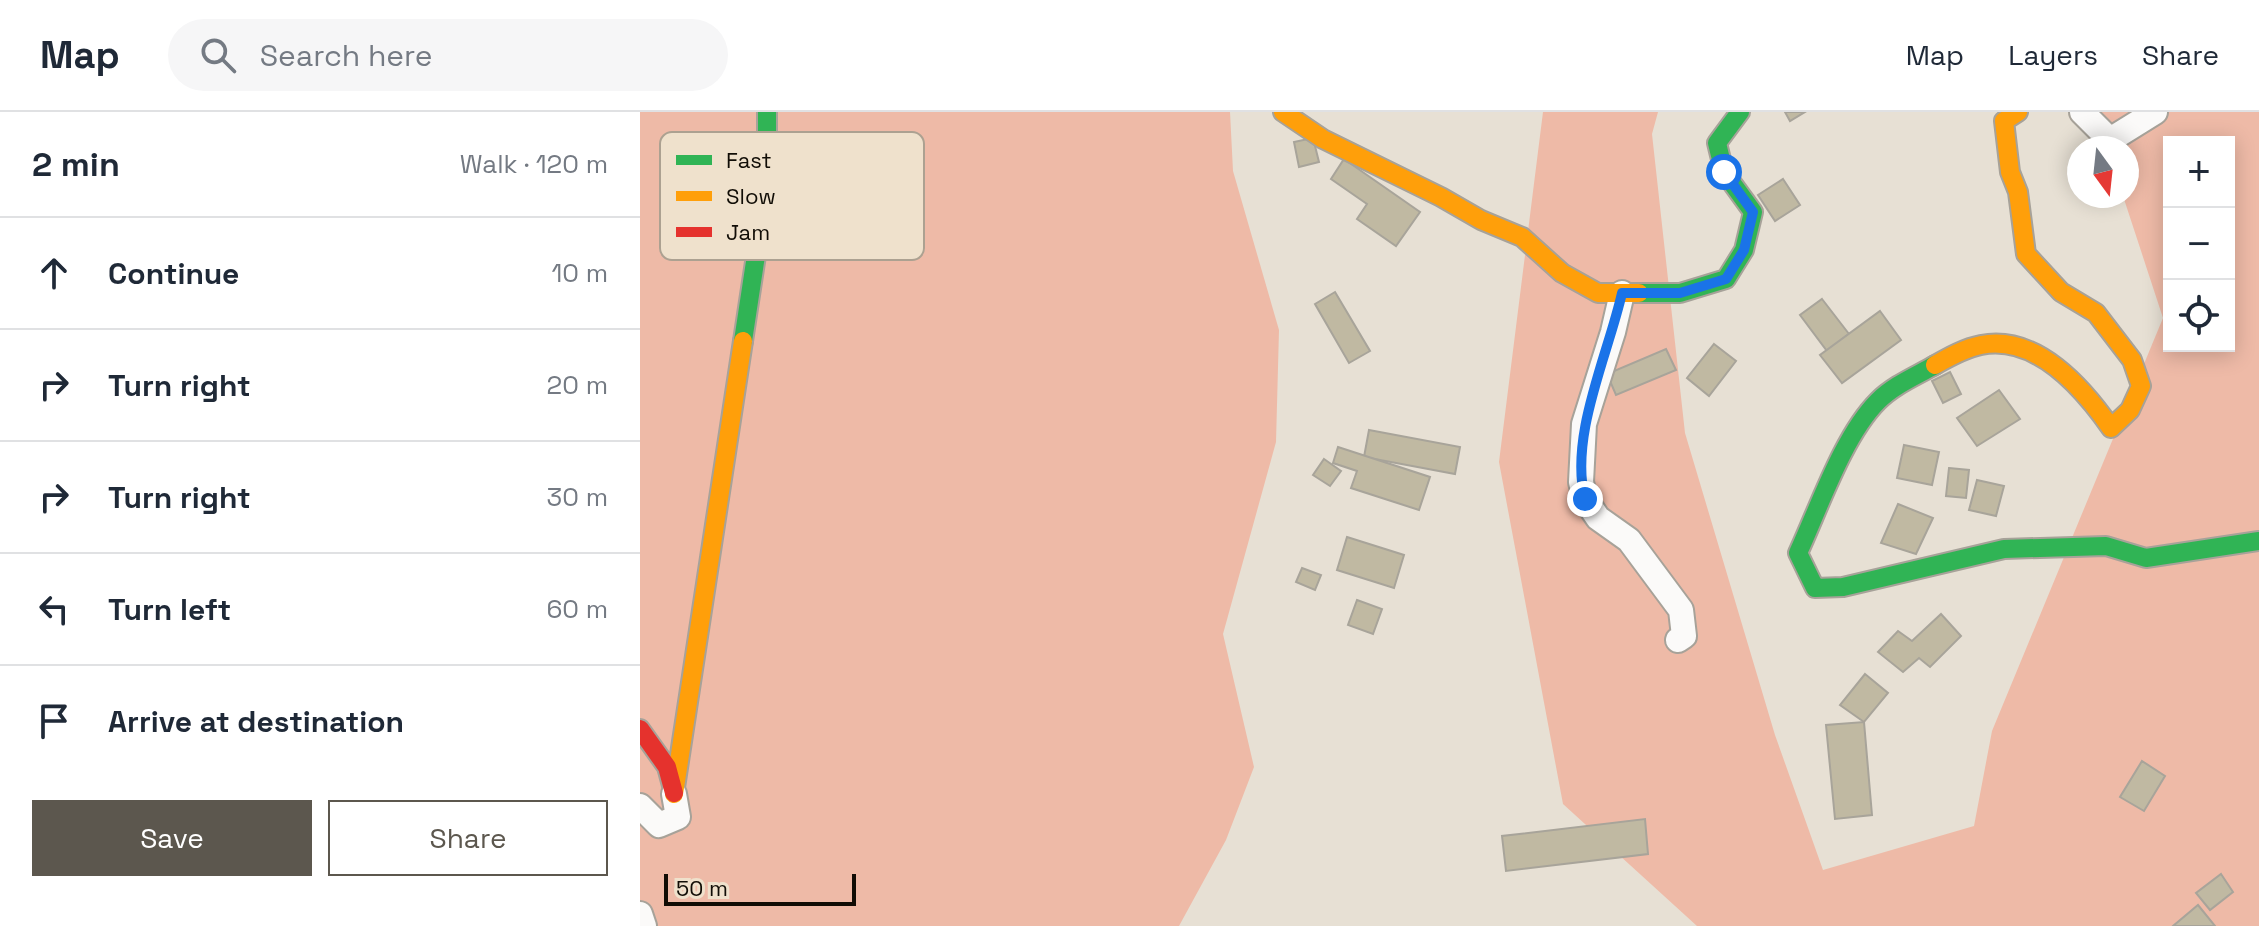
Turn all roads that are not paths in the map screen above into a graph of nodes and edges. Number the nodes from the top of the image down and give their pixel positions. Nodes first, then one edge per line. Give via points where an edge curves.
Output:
1 (1283, 112) edge
2 (1740, 112) edge
3 (2018, 112) edge
4 (2082, 112) edge
5 (2155, 112) edge
6 (755, 260) edge
7 (1622, 293) junction
8 (2259, 541) edge
9 (1678, 640) dead end
10 (640, 729) edge
11 (674, 794) junction
12 (640, 806) edge
13 (640, 914) edge
14 (644, 926) edge

1 - 7 street via 1323,139 1522,237 1562,273 1598,293
2 - 7 street via 1717,143 1724,172 1753,212 1744,250 1726,279 1680,293
3 - 8 street via 2004,121 2026,254 2061,292 2096,313 2132,360 2141,386 2130,410 2111,428 2092,400 2049,362 2019,347 1985,344 1887,391 1866,416 1798,553 1815,588 1843,587 2004,549 2106,546 2146,558
4 - 5 street via 2110,140
6 - 11 street
7 - 9 street via 1584,424 1581,482 1598,518 1629,540 1681,610 1684,636
10 - 11 street via 667,767
11 - 12 street via 678,817 659,825
13 - 14 street

